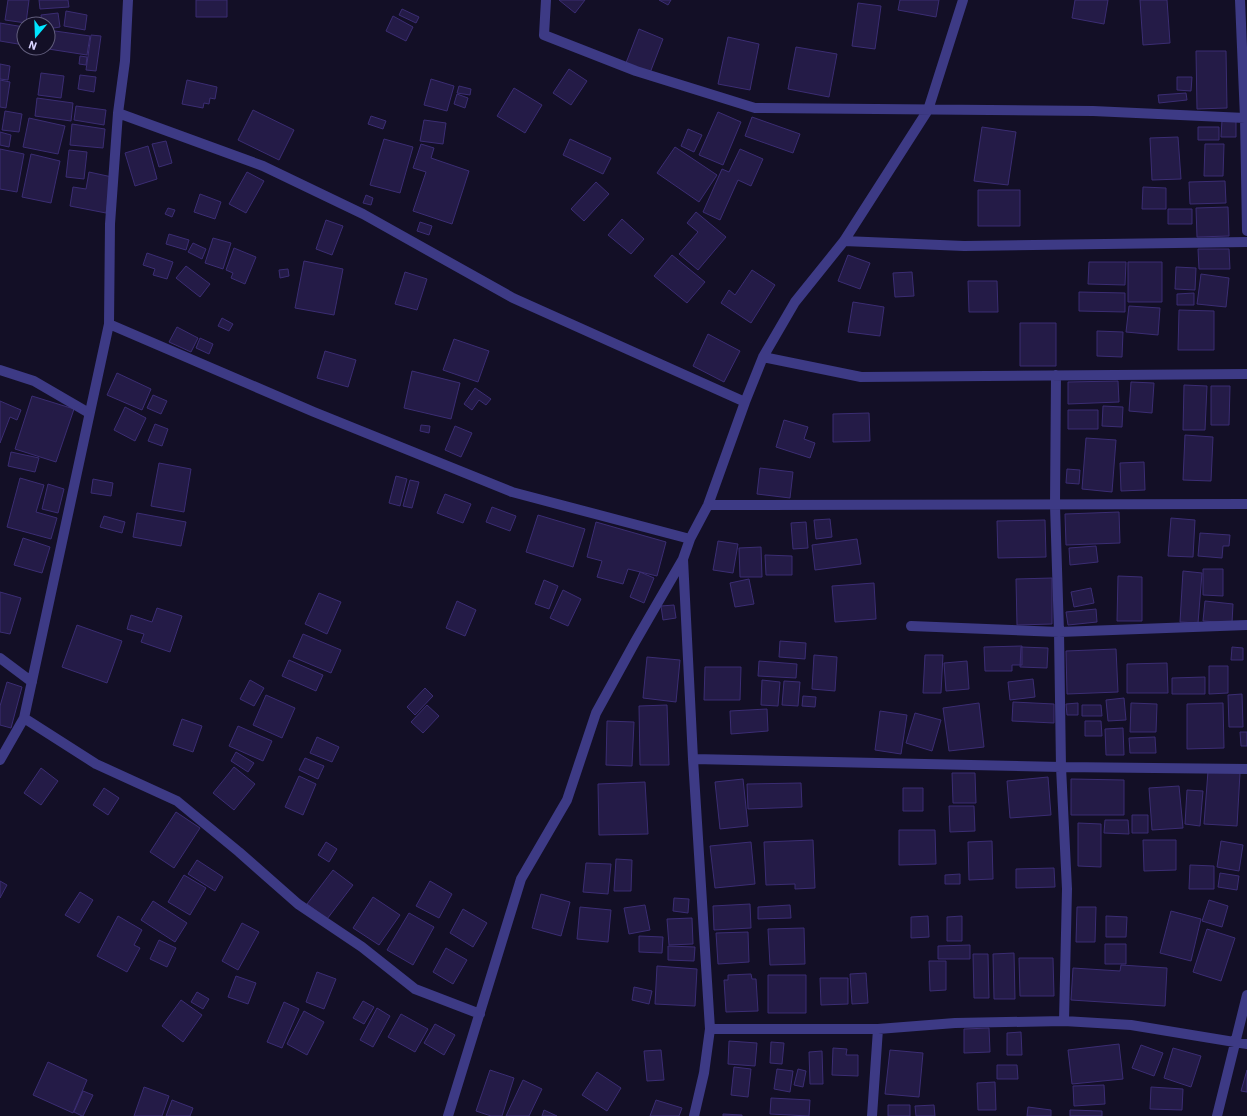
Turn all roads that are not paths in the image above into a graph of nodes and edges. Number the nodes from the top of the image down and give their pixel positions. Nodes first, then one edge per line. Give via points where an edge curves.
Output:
1 (128, 0) edge
2 (546, 0) edge
3 (963, 0) edge
4 (1240, 0) edge
5 (928, 110) junction
6 (118, 113) junction
7 (1245, 118) junction
8 (1247, 231) edge
9 (844, 241) junction
10 (1247, 242) edge
11 (109, 324) junction
12 (763, 357) junction
13 (0, 370) edge
14 (1247, 374) edge
15 (1056, 375) junction
16 (745, 402) junction
17 (89, 413) junction
18 (1247, 504) edge
19 (708, 505) junction
20 (1055, 505) junction
21 (690, 539) junction
22 (683, 559) junction
23 (1247, 625) edge
24 (911, 626) dead end
25 (1059, 632) junction
26 (0, 658) edge
27 (32, 682) junction
28 (24, 718) junction
29 (693, 759) junction
30 (0, 760) edge
31 (1061, 767) junction
32 (1247, 769) edge
33 (1247, 995) edge
34 (480, 1014) junction
35 (1064, 1021) junction
36 (710, 1029) junction
37 (878, 1029) junction
38 (1235, 1042) junction
39 (1247, 1044) edge
40 (448, 1116) edge
41 (694, 1116) edge
42 (872, 1116) edge
43 (1217, 1116) edge

1 - 6 street via 125,61
2 - 5 street via 544,35 636,71 755,108
3 - 5 street
4 - 7 street
5 - 7 street via 1093,111
5 - 9 street
6 - 11 street via 110,224
6 - 16 street via 263,166 363,214 513,298
7 - 8 street
9 - 10 street via 964,246
9 - 12 street via 795,302
11 - 17 street
11 - 21 street via 314,412 512,492
12 - 15 street via 861,377
12 - 16 street
13 - 17 street via 34,381
14 - 15 street
15 - 20 street
16 - 19 street
17 - 27 street
18 - 20 street
19 - 20 street
19 - 21 street
20 - 25 street
21 - 22 street
22 - 29 street
22 - 34 street via 596,713 567,800 521,879
23 - 25 street
24 - 25 street
25 - 31 street
26 - 27 street
27 - 28 street
28 - 30 street
28 - 34 street via 96,764 177,801 298,904 362,947 415,989
29 - 31 street
29 - 36 street
31 - 32 street
31 - 35 street via 1067,888
33 - 38 street
34 - 40 street
35 - 37 street via 955,1023
35 - 38 street via 1131,1025
36 - 37 street
36 - 41 street via 704,1073
37 - 42 street
38 - 39 street
38 - 43 street

